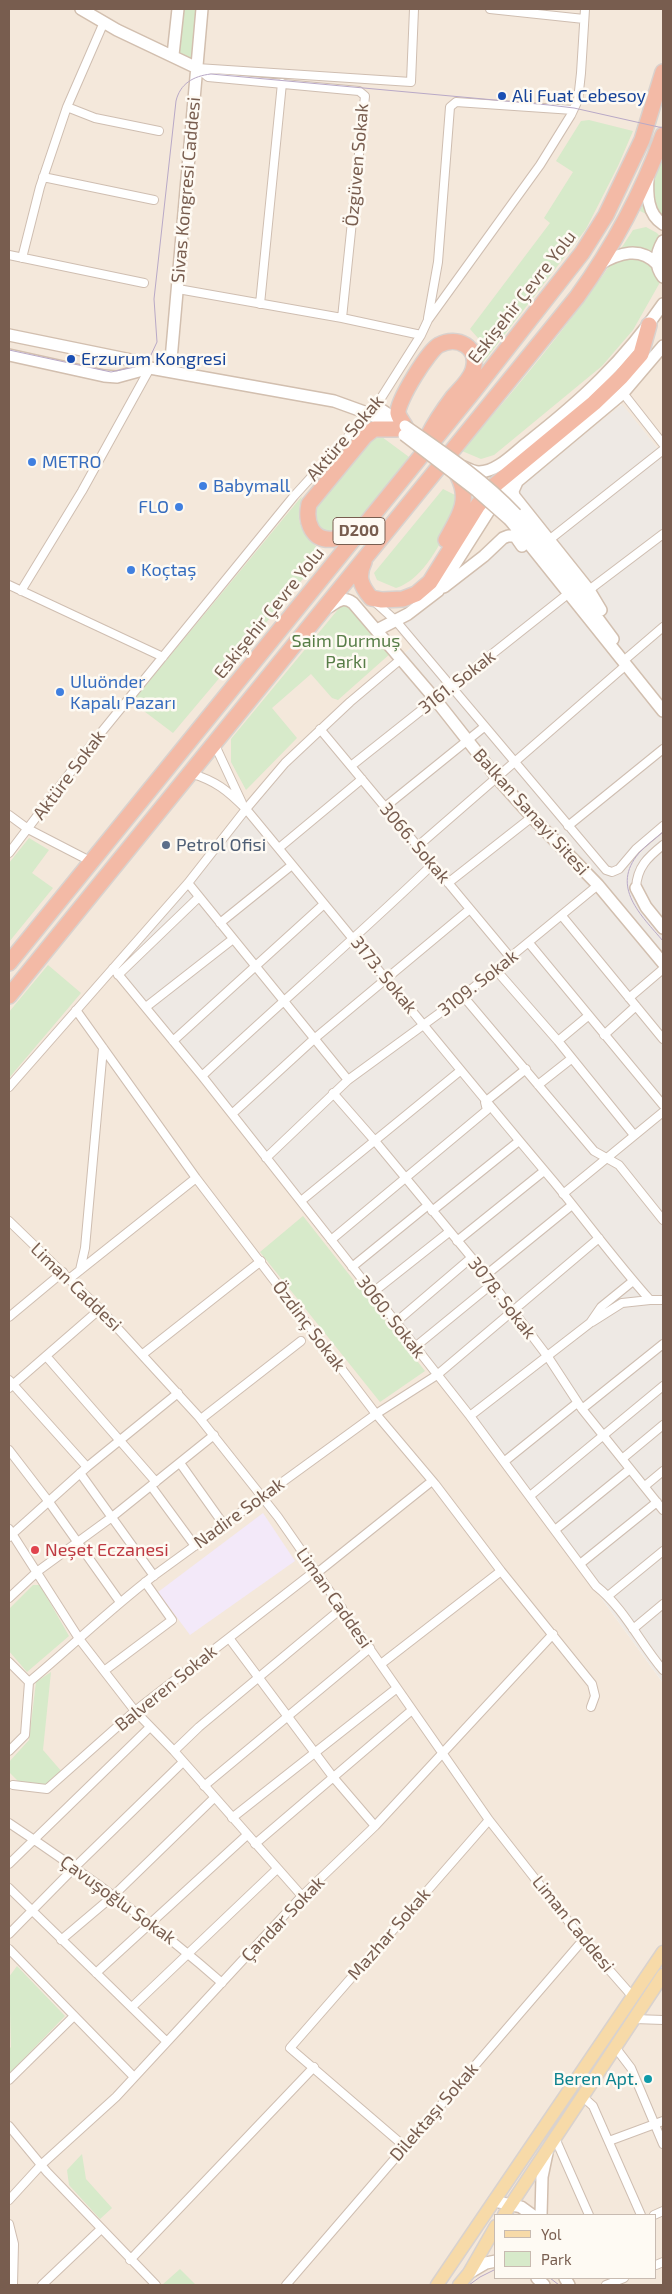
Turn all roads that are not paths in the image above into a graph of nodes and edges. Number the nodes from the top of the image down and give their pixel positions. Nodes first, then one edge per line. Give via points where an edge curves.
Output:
1 (81, 9) edge
2 (178, 9) edge
3 (202, 9) edge
4 (414, 9) edge
5 (490, 9) edge
6 (585, 9) edge
7 (584, 19) junction
8 (104, 22) junction
9 (173, 55) junction
10 (197, 68) junction
11 (663, 72) edge
12 (282, 83) junction
13 (66, 108) junction
14 (573, 110) junction
15 (159, 131) dead end
16 (663, 135) edge
17 (649, 169) junction
18 (44, 177) junction
19 (154, 200) dead end
20 (663, 224) edge
21 (663, 240) edge
22 (9, 255) edge
23 (22, 258) junction
24 (600, 264) junction
25 (656, 264) junction
26 (663, 278) edge
27 (144, 282) dead end
28 (178, 289) junction
29 (260, 304) junction
30 (663, 304) edge
31 (342, 318) junction
32 (428, 320) junction
33 (649, 325) junction
34 (421, 335) junction
35 (9, 336) edge
36 (663, 346) edge
37 (9, 355) edge
38 (150, 368) junction
39 (170, 372) junction
40 (623, 393) junction
41 (373, 410) junction
42 (402, 430) junction
43 (663, 444) edge
44 (663, 450) edge
45 (415, 463) junction
46 (460, 471) junction
47 (517, 481) junction
48 (513, 517) junction
49 (365, 524) junction
50 (663, 534) edge
51 (549, 540) junction
52 (369, 554) junction
53 (9, 585) edge
54 (438, 590) junction
55 (589, 590) junction
56 (21, 591) junction
57 (564, 597) junction
58 (371, 598) junction
59 (321, 612) junction
60 (396, 621) junction
61 (663, 629) edge
62 (377, 630) junction
63 (598, 632) junction
64 (612, 637) junction
65 (163, 657) junction
66 (401, 659) junction
67 (627, 662) junction
68 (451, 687) junction
69 (435, 699) junction
70 (663, 700) edge
71 (663, 711) edge
72 (484, 727) junction
73 (320, 729) junction
74 (466, 740) junction
75 (214, 744) junction
76 (663, 749) edge
77 (513, 762) junction
78 (351, 766) junction
79 (190, 773) junction
80 (362, 779) junction
81 (498, 779) junction
82 (385, 807) junction
83 (246, 809) junction
84 (9, 814) edge
85 (532, 817) junction
86 (568, 826) junction
87 (663, 826) edge
88 (28, 829) junction
89 (663, 845) edge
90 (418, 846) junction
91 (279, 848) junction
92 (9, 853) edge
93 (90, 861) junction
94 (433, 864) junction
95 (292, 865) junction
96 (188, 883) junction
97 (448, 883) junction
98 (598, 885) junction
99 (636, 888) joint
100 (199, 897) junction
101 (324, 904) junction
102 (470, 910) junction
103 (562, 916) junction
104 (220, 923) junction
105 (663, 928) edge
106 (233, 939) junction
107 (354, 939) junction
108 (529, 943) junction
109 (510, 957) junction
110 (9, 963) edge
111 (663, 963) edge
112 (254, 965) junction
113 (113, 968) junction
114 (663, 969) edge
115 (496, 970) junction
116 (118, 975) junction
117 (386, 979) junction
118 (9, 996) edge
119 (463, 996) junction
120 (630, 998) junction
121 (283, 1000) junction
122 (636, 1006) junction
123 (146, 1008) junction
124 (76, 1010) junction
125 (588, 1016) junction
126 (424, 1024) junction
127 (604, 1034) junction
128 (314, 1039) junction
129 (663, 1039) edge
130 (558, 1040) junction
131 (173, 1041) junction
132 (103, 1048) junction
133 (570, 1058) junction
134 (526, 1069) junction
135 (460, 1071) junction
136 (202, 1076) junction
137 (348, 1080) junction
138 (538, 1085) junction
139 (9, 1088) edge
140 (333, 1093) junction
141 (485, 1102) junction
142 (663, 1105) edge
143 (663, 1112) edge
144 (232, 1114) junction
145 (634, 1135) junction
146 (375, 1141) junction
147 (519, 1141) junction
148 (266, 1158) junction
149 (608, 1158) junction
150 (544, 1171) junction
151 (196, 1178) junction
152 (405, 1179) junction
153 (564, 1194) junction
154 (301, 1201) junction
155 (572, 1205) junction
156 (430, 1208) junction
157 (663, 1220) edge
158 (9, 1221) edge
159 (449, 1232) junction
160 (599, 1238) junction
161 (331, 1240) junction
162 (458, 1241) junction
163 (471, 1258) junction
164 (261, 1262) junction
165 (352, 1267) junction
166 (80, 1270) junction
167 (63, 1272) junction
168 (486, 1275) junction
169 (69, 1279) junction
170 (633, 1281) junction
171 (492, 1284) junction
172 (372, 1293) junction
173 (650, 1300) junction
174 (663, 1300) edge
175 (100, 1309) junction
176 (513, 1311) junction
177 (9, 1317) edge
178 (396, 1322) junction
179 (590, 1323) junction
180 (301, 1341) dead end
181 (663, 1344) edge
182 (415, 1347) junction
183 (143, 1354) junction
184 (46, 1356) junction
185 (548, 1357) junction
186 (437, 1375) junction
187 (10, 1384) edge
188 (663, 1386) edge
189 (178, 1393) junction
190 (580, 1406) junction
191 (376, 1414) junction
192 (470, 1416) junction
193 (201, 1419) junction
194 (663, 1425) edge
195 (214, 1435) junction
196 (603, 1436) junction
197 (121, 1441) junction
198 (9, 1450) edge
199 (622, 1459) junction
200 (505, 1461) junction
201 (180, 1463) junction
202 (87, 1467) junction
203 (630, 1469) junction
204 (663, 1471) edge
205 (80, 1473) junction
206 (432, 1481) junction
207 (154, 1484) junction
208 (645, 1486) junction
209 (530, 1496) junction
210 (262, 1497) junction
211 (49, 1502) junction
212 (657, 1502) junction
213 (663, 1510) edge
214 (112, 1517) junction
215 (224, 1524) junction
216 (555, 1530) junction
217 (10, 1533) edge
218 (76, 1541) junction
219 (195, 1546) junction
220 (663, 1551) edge
221 (580, 1564) junction
222 (501, 1571) junction
223 (38, 1572) junction
224 (316, 1572) junction
225 (154, 1576) junction
226 (145, 1582) junction
227 (608, 1596) junction
228 (9, 1598) edge
229 (120, 1602) junction
230 (663, 1604) edge
231 (342, 1608) junction
232 (633, 1629) junction
233 (554, 1634) junction
234 (229, 1638) junction
235 (80, 1640) junction
236 (370, 1648) junction
237 (381, 1664) junction
238 (11, 1668) edge
239 (104, 1670) junction
240 (663, 1670) edge
241 (260, 1677) junction
242 (28, 1682) junction
243 (397, 1688) junction
244 (591, 1707) dead end
245 (412, 1710) junction
246 (135, 1711) junction
247 (288, 1717) junction
248 (150, 1727) junction
249 (9, 1751) edge
250 (174, 1751) junction
251 (442, 1753) junction
252 (315, 1754) junction
253 (183, 1762) junction
254 (333, 1777) junction
255 (10, 1785) edge
256 (204, 1786) junction
257 (214, 1798) junction
258 (232, 1818) junction
259 (489, 1820) junction
260 (9, 1823) edge
261 (375, 1826) junction
262 (247, 1835) junction
263 (33, 1839) junction
264 (255, 1844) junction
265 (9, 1864) edge
266 (75, 1867) junction
267 (277, 1869) junction
268 (9, 1888) edge
269 (113, 1896) junction
270 (302, 1896) junction
271 (32, 1911) junction
272 (151, 1922) junction
273 (9, 1934) edge
274 (61, 1940) junction
275 (583, 1940) junction
276 (9, 1949) edge
277 (663, 1952) edge
278 (188, 1953) junction
279 (96, 1973) junction
280 (663, 1975) edge
281 (222, 1983) junction
282 (634, 1997) junction
283 (132, 2007) junction
284 (74, 2016) junction
285 (635, 2019) junction
286 (663, 2021) edge
287 (166, 2042) junction
288 (615, 2047) junction
289 (314, 2067) junction
290 (134, 2077) junction
291 (9, 2080) edge
292 (583, 2097) junction
293 (659, 2123) edge
294 (9, 2126) edge
295 (555, 2138) junction
296 (609, 2141) junction
297 (663, 2144) edge
298 (404, 2146) junction
299 (548, 2150) junction
300 (41, 2165) junction
301 (9, 2200) edge
302 (511, 2204) junction
303 (490, 2206) junction
304 (505, 2214) edge
305 (531, 2214) edge
306 (541, 2214) edge
307 (589, 2214) edge
308 (641, 2214) edge
309 (494, 2220) edge
310 (9, 2224) edge
311 (101, 2229) junction
312 (494, 2230) edge
313 (130, 2260) junction
314 (494, 2261) edge
315 (469, 2273) junction
316 (621, 2279) edge
317 (12, 2285) edge
318 (42, 2285) edge
319 (156, 2285) edge
320 (286, 2285) edge
321 (437, 2285) edge
322 (459, 2285) edge
323 (606, 2285) edge

1 - 8 street
2 - 9 street
3 - 10 street, Sivas Kongresi Caddesi
4 - 10 street via 411,82
5 - 7 street
6 - 7 street, Aktüre Sokak
7 - 14 street, Aktüre Sokak via 578,100
8 - 9 street
8 - 13 street
9 - 10 street
10 - 12 street via 208,77
10 - 28 street, Sivas Kongresi Caddesi
11 - 45 highway, Eskişehir Çevre Yolu / D200 via 642,140 606,215 582,253
12 - 29 street
12 - 31 street, Özgüven Sokak via 359,91 365,96
13 - 15 street via 95,118
13 - 18 street
14 - 32 street, Aktüre Sokak via 540,165
14 - 32 street via 456,102 450,107 438,262
16 - 17 highway, D200
17 - 20 street via 648,205
17 - 24 highway, D200 via 624,225
18 - 19 street
18 - 23 street
21 - 25 street via 657,250
22 - 23 street
23 - 27 street
24 - 25 street via 629,252 650,256
24 - 52 highway, D200 via 577,297
25 - 26 street
28 - 29 street
28 - 39 street, Sivas Kongresi Caddesi
29 - 31 street
30 - 33 street
31 - 34 street
32 - 34 street, Aktüre Sokak
33 - 46 street via 608,375 510,457 489,470
33 - 58 highway via 641,354 621,377 496,484 478,505 430,582 416,594 403,599
34 - 41 street, Aktüre Sokak
35 - 38 street via 136,361
36 - 40 street
37 - 38 street via 117,377
38 - 39 street
38 - 56 street via 82,491
39 - 41 street
40 - 43 street
40 - 47 street
41 - 42 street
41 - 65 street, Aktüre Sokak via 294,496
42 - 45 highway via 398,413 403,394 436,346 459,341 471,349 476,361 473,372 432,428
42 - 46 street, bridge
42 - 49 highway via 374,429 365,436 309,504 306,515 317,536 327,539 336,539
44 - 51 street
45 - 49 highway, Eskişehir Çevre Yolu / D200
46 - 48 street, bridge
46 - 52 highway via 463,504 417,582 408,588 388,592 375,586 367,574
47 - 51 street via 514,496
47 - 54 street via 490,509
48 - 63 street
48 - 64 street via 562,570
49 - 93 highway, Eskişehir Çevre Yolu / D200
50 - 55 street
51 - 55 street
52 - 58 highway via 359,572 362,586
52 - 59 highway, D200
53 - 56 street
54 - 57 street via 508,536 514,536
54 - 60 street
55 - 64 street via 607,620
56 - 65 street
57 - 63 street
57 - 68 street, 3161. Sokak
58 - 60 street
59 - 62 street, Balkan Sanayi Sitesi via 341,599 347,599
59 - 75 highway, D200
60 - 62 street
60 - 68 street
61 - 67 street
62 - 66 street, Balkan Sanayi Sitesi
63 - 67 street
64 - 67 street
65 - 88 street, Aktüre Sokak
66 - 69 street, Balkan Sanayi Sitesi
66 - 73 street
67 - 70 street
67 - 71 street
67 - 77 street
68 - 69 street, 3161. Sokak
68 - 72 street
69 - 74 street, Balkan Sanayi Sitesi
69 - 78 street, 3161. Sokak
72 - 74 street
72 - 77 street
73 - 78 street, 3066. Sokak
73 - 83 street via 285,763
74 - 81 street, Balkan Sanayi Sitesi
74 - 82 street
75 - 79 highway, D200
75 - 83 street
76 - 86 street
77 - 81 street
77 - 86 street
78 - 80 street, 3066. Sokak
79 - 83 street, 3173. Sokak via 222,786
79 - 118 highway, D200
80 - 82 street, 3066. Sokak
80 - 91 street
81 - 85 street, Balkan Sanayi Sitesi
81 - 90 street
82 - 90 street, 3066. Sokak
83 - 91 street, 3173. Sokak
83 - 96 street
84 - 88 street
85 - 97 street
85 - 98 street, Balkan Sanayi Sitesi
86 - 87 street via 612,872
88 - 92 street, Aktüre Sokak
88 - 93 street
89 - 99 street via 642,866
90 - 94 street, 3066. Sokak
91 - 95 street, 3173. Sokak
93 - 110 highway, Eskişehir Çevre Yolu / D200
94 - 97 street, 3066. Sokak
94 - 107 street
95 - 101 street, 3173. Sokak
95 - 104 street
96 - 100 street
96 - 113 street
97 - 102 street, 3066. Sokak
98 - 103 street, 3109. Sokak
98 - 111 street, Balkan Sanayi Sitesi
99 - 105 street
100 - 104 street
100 - 116 street
101 - 107 street, 3173. Sokak
101 - 112 street
102 - 109 street, 3066. Sokak
102 - 117 street
103 - 108 street, 3109. Sokak
103 - 120 street
104 - 106 street
106 - 112 street
106 - 123 street
107 - 117 street, 3173. Sokak
107 - 121 street
108 - 109 street, 3109. Sokak
108 - 125 street
109 - 115 street, 3109. Sokak
112 - 121 street
112 - 131 street
113 - 116 street, 3060. Sokak
113 - 124 street
114 - 120 street
115 - 119 street, 3109. Sokak
115 - 130 street
116 - 123 street, 3060. Sokak
117 - 126 street, 3173. Sokak
117 - 128 street
119 - 126 street, 3109. Sokak
119 - 134 street
120 - 122 street
121 - 128 street
121 - 136 street
122 - 127 street
122 - 129 street
123 - 131 street, 3060. Sokak
124 - 132 street, Özdinç Sokak
124 - 139 street
125 - 127 street
125 - 130 street
126 - 135 street, 3173. Sokak
126 - 137 street, 3109. Sokak
127 - 142 street
128 - 137 street
128 - 144 street
130 - 133 street
131 - 136 street, 3060. Sokak
132 - 151 street, Özdinç Sokak
132 - 166 street via 86,1241
133 - 138 street
133 - 145 street
134 - 138 street
134 - 141 street
135 - 141 street, 3173. Sokak
135 - 146 street
136 - 144 street, 3060. Sokak
137 - 140 street, 3109. Sokak
138 - 149 street via 594,1152
140 - 146 street, 3078. Sokak
140 - 148 street, 3109. Sokak
141 - 147 street, 3173. Sokak
141 - 152 street via 487,1110
143 - 145 street
144 - 148 street, 3060. Sokak
145 - 149 street
146 - 152 street, 3078. Sokak
146 - 154 street
147 - 150 street, 3173. Sokak
147 - 156 street
148 - 154 street, 3060. Sokak
149 - 153 street
149 - 157 street via 619,1165
150 - 153 street, 3173. Sokak
150 - 162 street
151 - 164 street, Özdinç Sokak
151 - 166 street
152 - 156 street, 3078. Sokak
152 - 161 street
153 - 155 street, 3173. Sokak
154 - 161 street, 3060. Sokak
155 - 160 street, 3173. Sokak
155 - 168 street
156 - 159 street, 3078. Sokak
156 - 165 street
158 - 167 street, Liman Caddesi
159 - 162 street, 3078. Sokak
159 - 172 street
160 - 170 street, 3173. Sokak
160 - 176 street, Nadire Sokak
161 - 165 street, 3060. Sokak
162 - 163 street, 3078. Sokak
163 - 168 street, 3078. Sokak
163 - 178 street
164 - 183 street
164 - 191 street, Özdinç Sokak
165 - 172 street, 3060. Sokak
166 - 169 street
167 - 169 street, Liman Caddesi
167 - 177 street
168 - 171 street, 3078. Sokak
169 - 175 street, Liman Caddesi
170 - 173 street, 3173. Sokak
170 - 179 street via 601,1307
171 - 176 street, 3078. Sokak
171 - 182 street
172 - 178 street, 3060. Sokak
173 - 174 street
173 - 179 street via 622,1304
175 - 183 street, Liman Caddesi
175 - 184 street
176 - 185 street, 3078. Sokak
176 - 186 street, Nadire Sokak
178 - 182 street, 3060. Sokak
179 - 185 street
180 - 193 street
181 - 190 street
182 - 186 street, 3060. Sokak
183 - 189 street, Liman Caddesi
184 - 187 street
184 - 197 street
185 - 190 street, 3078. Sokak
185 - 192 street
186 - 191 street, Nadire Sokak
186 - 192 street, 3060. Sokak
187 - 202 street
188 - 196 street
189 - 193 street, Liman Caddesi
189 - 197 street
190 - 196 street, 3078. Sokak
190 - 200 street
191 - 206 street, Özdinç Sokak
191 - 210 street, Nadire Sokak
192 - 200 street, 3060. Sokak
193 - 195 street, Liman Caddesi
194 - 199 street
195 - 201 street
195 - 210 street, Liman Caddesi
196 - 199 street, 3078. Sokak
196 - 209 street
197 - 202 street
197 - 207 street
198 - 211 street
199 - 203 street, 3078. Sokak
200 - 209 street, 3060. Sokak
201 - 207 street
201 - 215 street
202 - 205 street
203 - 208 street, 3078. Sokak
203 - 216 street
204 - 208 street
205 - 211 street
205 - 214 street
206 - 222 street, Özdinç Sokak
206 - 224 street, Balveren Sokak
207 - 214 street
207 - 219 street
208 - 212 street, 3078. Sokak
209 - 216 street, 3060. Sokak
210 - 215 street, Nadire Sokak
210 - 224 street, Liman Caddesi
211 - 217 street
211 - 218 street
212 - 213 street, 3078. Sokak
212 - 221 street
214 - 218 street
214 - 225 street
215 - 219 street, Nadire Sokak
216 - 221 street, 3060. Sokak
217 - 223 street
218 - 223 street
218 - 229 street
219 - 225 street, Nadire Sokak
220 - 227 street
221 - 227 street, 3060. Sokak
222 - 233 street, Özdinç Sokak
222 - 237 street
223 - 228 street
223 - 235 street
224 - 231 street, Liman Caddesi
224 - 234 street, Balveren Sokak
225 - 226 street, Nadire Sokak
226 - 229 street, Nadire Sokak
226 - 239 street via 172,1620
227 - 232 street, 3060. Sokak
229 - 235 street, Nadire Sokak
230 - 232 street
231 - 236 street, Liman Caddesi
231 - 241 street
232 - 240 street, 3060. Sokak
233 - 244 street, Özdinç Sokak via 594,1686
233 - 251 street, Çandar Sokak
234 - 241 street
234 - 246 street, Balveren Sokak
235 - 239 street
235 - 242 street, Nadire Sokak
236 - 237 street, Liman Caddesi
236 - 247 street
237 - 243 street, Liman Caddesi
238 - 242 street
239 - 246 street
241 - 247 street
241 - 250 street via 199,1726
242 - 249 street via 25,1735
243 - 245 street, Liman Caddesi
243 - 252 street
245 - 251 street, Liman Caddesi
245 - 254 street
246 - 248 street
246 - 255 street, Balveren Sokak via 47,1789
247 - 252 street
247 - 256 street
248 - 250 street
248 - 263 street
250 - 253 street
251 - 259 street, Liman Caddesi
251 - 261 street, Çandar Sokak
252 - 254 street
252 - 258 street
253 - 256 street
253 - 266 street
254 - 261 street
254 - 264 street
256 - 257 street
257 - 258 street
257 - 269 street
258 - 262 street
259 - 275 street, Liman Caddesi
259 - 289 street, Mazhar Sokak via 290,2048
260 - 263 street, Çavuşoğlu Sokak
261 - 270 street, Çandar Sokak
262 - 264 street
262 - 272 street
263 - 265 street
263 - 266 street, Çavuşoğlu Sokak
264 - 267 street
266 - 269 street, Çavuşoğlu Sokak
266 - 271 street
267 - 270 street
267 - 278 street
268 - 271 street
269 - 272 street, Çavuşoğlu Sokak
269 - 274 street
270 - 281 street, Çandar Sokak
271 - 273 street
271 - 274 street
272 - 278 street, Çavuşoğlu Sokak
272 - 279 street
274 - 279 street
275 - 282 street, Liman Caddesi
275 - 298 street, Dilektaşı Sokak
276 - 284 street
277 - 282 main road
278 - 281 street, Çavuşoğlu Sokak
278 - 283 street
279 - 283 street
280 - 285 main road
281 - 287 street, Çandar Sokak
282 - 303 main road
283 - 287 street
284 - 290 street
284 - 291 street
285 - 286 street
285 - 288 main road
287 - 290 street, Çandar Sokak
288 - 292 main road
288 - 293 street via 631,2068
289 - 298 street
289 - 313 street
290 - 300 street, Çandar Sokak
292 - 295 main road
292 - 296 street via 593,2106
293 - 296 street
293 - 297 street
294 - 300 street
295 - 299 main road
295 - 307 street
296 - 308 street
298 - 320 street, Dilektaşı Sokak
299 - 302 main road
299 - 306 street via 542,2177
300 - 301 street, Çandar Sokak
300 - 311 street
302 - 303 street
302 - 304 main road
302 - 305 street
303 - 309 street
303 - 321 main road
310 - 317 street via 14,2244
311 - 313 street
311 - 318 street
312 - 315 main road
313 - 319 street
314 - 315 street
315 - 322 main road
316 - 323 street

